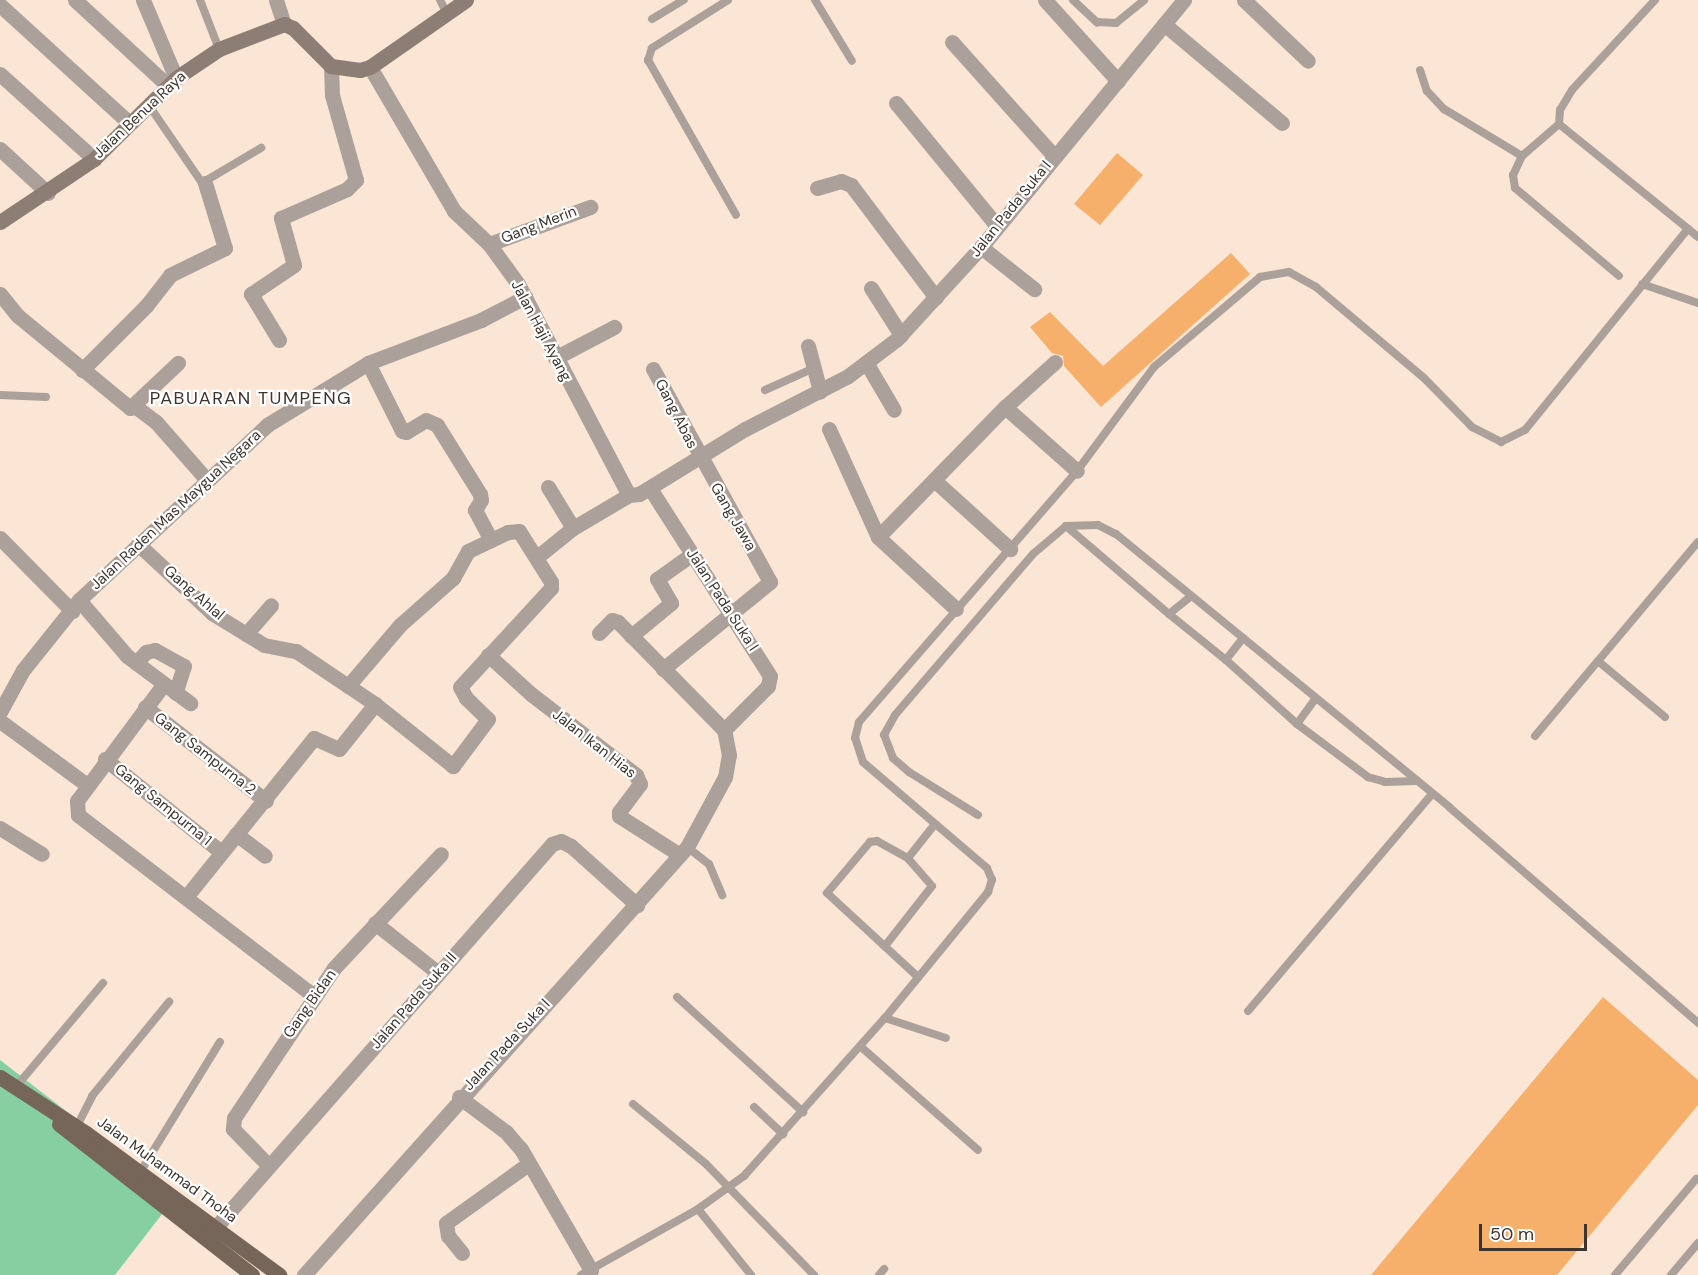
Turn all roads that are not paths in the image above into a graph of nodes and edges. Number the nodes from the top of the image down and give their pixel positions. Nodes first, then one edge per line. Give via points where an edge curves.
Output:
1 (75, 0) edge
2 (143, 0) edge
3 (200, 0) edge
4 (277, 0) edge
5 (466, 0) edge
6 (684, 0) edge
7 (728, 0) edge
8 (814, 0) edge
9 (1045, 0) edge
10 (1073, 0) edge
11 (1144, 0) edge
12 (1184, 0) edge
13 (1244, 0) edge
14 (1655, 0) edge
15 (0, 5) edge
16 (443, 7) edge
17 (652, 19) dead end
18 (284, 24) junction
19 (1164, 24) junction
20 (952, 42) dead end
21 (219, 50) junction
22 (852, 61) dead end
23 (1308, 61) dead end
24 (331, 66) junction
25 (370, 68) junction
26 (1420, 70) dead end
27 (0, 74) edge
28 (1118, 81) junction
29 (171, 82) junction
30 (148, 103) junction
31 (896, 103) dead end
32 (128, 122) junction
33 (1282, 123) dead end
34 (1559, 124) junction
35 (261, 148) dead end
36 (0, 149) edge
37 (1054, 156) junction
38 (1522, 156) junction
39 (94, 159) junction
40 (205, 183) junction
41 (817, 188) dead end
42 (48, 193) junction
43 (590, 207) dead end
44 (736, 215) dead end
45 (1, 221) edge
46 (997, 226) junction
47 (1688, 229) junction
48 (1698, 237) edge
49 (489, 244) junction
50 (981, 247) junction
51 (1619, 276) dead end
52 (1642, 284) junction
53 (871, 288) dead end
54 (1034, 289) dead end
55 (0, 294) edge
56 (525, 297) junction
57 (936, 298) junction
58 (1698, 303) edge
59 (614, 327) dead end
60 (901, 335) junction
61 (279, 340) dead end
62 (808, 346) dead end
63 (555, 358) junction
64 (1055, 362) dead end
65 (178, 363) dead end
66 (368, 363) junction
67 (867, 364) junction
68 (653, 369) dead end
69 (812, 369) junction
70 (82, 370) junction
71 (765, 390) dead end
72 (820, 391) junction
73 (0, 395) edge
74 (46, 397) dead end
75 (136, 407) junction
76 (1005, 407) junction
77 (894, 410) dead end
78 (829, 429) dead end
79 (699, 459) junction
80 (1077, 471) junction
81 (206, 479) junction
82 (934, 480) junction
83 (548, 488) dead end
84 (651, 490) junction
85 (629, 495) junction
86 (1066, 526) junction
87 (573, 528) junction
88 (878, 537) junction
89 (0, 538) edge
90 (491, 540) junction
91 (1698, 542) edge
92 (138, 544) junction
93 (1010, 549) junction
94 (692, 554) junction
95 (537, 557) junction
96 (1191, 596) junction
97 (271, 605) dead end
98 (76, 606) junction
99 (956, 609) junction
100 (730, 612) junction
101 (1169, 614) junction
102 (598, 633) dead end
103 (246, 634) junction
104 (631, 636) junction
105 (1243, 638) junction
106 (488, 655) junction
107 (1226, 660) junction
108 (1598, 661) junction
109 (136, 663) junction
110 (663, 669) junction
111 (348, 686) junction
112 (169, 689) junction
113 (1315, 699) junction
114 (190, 703) dead end
115 (375, 704) junction
116 (145, 707) junction
117 (0, 712) edge
118 (1665, 717) dead end
119 (0, 721) edge
120 (1297, 724) junction
121 (724, 730) junction
122 (1535, 736) dead end
123 (105, 759) junction
124 (1416, 781) junction
125 (87, 785) junction
126 (1432, 794) junction
127 (266, 801) junction
128 (978, 815) dead end
129 (935, 824) junction
130 (0, 828) edge
131 (236, 834) junction
132 (220, 851) junction
133 (683, 851) junction
134 (42, 854) dead end
135 (441, 854) dead end
136 (265, 856) dead end
137 (908, 858) junction
138 (722, 895) dead end
139 (186, 897) junction
140 (637, 905) junction
141 (375, 923) junction
142 (885, 946) junction
143 (438, 973) junction
144 (918, 977) junction
145 (103, 982) dead end
146 (314, 996) junction
147 (677, 997) dead end
148 (169, 1002) dead end
149 (1248, 1011) dead end
150 (885, 1018) junction
151 (1698, 1023) edge
152 (946, 1038) dead end
153 (220, 1042) dead end
154 (860, 1046) junction
155 (0, 1077) edge
156 (15, 1088) junction
157 (459, 1097) junction
158 (633, 1104) dead end
159 (754, 1107) dead end
160 (803, 1112) junction
161 (74, 1131) junction
162 (783, 1134) junction
163 (978, 1150) dead end
164 (528, 1164) junction
165 (269, 1166) junction
166 (136, 1178) junction
167 (1696, 1179) edge
168 (729, 1189) junction
169 (698, 1209) junction
170 (210, 1234) junction
171 (1698, 1243) edge
172 (462, 1252) dead end
173 (586, 1272) edge
174 (252, 1275) edge
175 (279, 1275) edge
176 (304, 1275) edge
177 (751, 1275) edge
178 (814, 1275) edge
179 (1615, 1275) edge
180 (1671, 1275) edge

1 - 29 street
2 - 29 street
3 - 21 lane
4 - 18 street
5 - 16 street
6 - 17 lane
7 - 44 lane via 652,48 648,60
8 - 22 lane
9 - 28 street
10 - 11 lane via 1097,22 1116,23
12 - 19 street, Jalan Pada Suka I
13 - 23 street
14 - 34 lane via 1572,90 1560,110
15 - 32 street
16 - 25 street
18 - 21 street, Jalan Benua Raya
18 - 24 street via 293,28
19 - 28 street, Jalan Pada Suka I
19 - 33 street
20 - 37 street
21 - 29 street, Jalan Benua Raya
24 - 25 street
24 - 61 street via 332,95 356,180 346,189 281,218 294,265 251,294
25 - 49 street, Jalan Haji Ayang via 453,211
26 - 38 lane via 1427,91 1444,109
27 - 39 street
28 - 37 street, Jalan Pada Suka I
29 - 30 street, Jalan Benua Raya
30 - 32 street, Jalan Benua Raya
30 - 40 lane via 197,179
31 - 46 street
32 - 39 street, Jalan Benua Raya
34 - 38 lane
34 - 47 lane
35 - 40 lane
36 - 42 street
37 - 46 street, Jalan Pada Suka I
38 - 51 lane via 1513,175 1515,188
39 - 42 street, Jalan Benua Raya
40 - 70 street via 225,249 170,275 146,306
41 - 57 street via 841,182 850,184
42 - 45 street, Jalan Benua Raya
43 - 49 street, Gang Merin
46 - 50 street, Jalan Pada Suka I
47 - 48 lane
47 - 52 lane
49 - 56 street, Jalan Haji Ayang
50 - 54 street
50 - 57 street, Jalan Pada Suka I
52 - 58 lane
52 - 80 lane via 1525,430 1501,442 1472,427 1424,378 1316,287 1289,272 1272,272 1260,277 1154,367
53 - 60 street
55 - 70 street via 18,316
56 - 63 street, Jalan Haji Ayang
56 - 66 street, Jalan Raden Mas Maygua Negara via 481,320
57 - 60 street, Jalan Pada Suka I
59 - 63 street
60 - 67 street, Jalan Pada Suka I
62 - 69 street
63 - 85 street, Jalan Haji Ayang
64 - 76 street
65 - 75 street
66 - 81 street, Jalan Raden Mas Maygua Negara via 267,425
66 - 90 street via 402,430 406,432 426,420 437,425 480,495 475,510
67 - 72 street, Jalan Pada Suka I
67 - 77 street
68 - 79 street, Gang Abas
69 - 71 lane
69 - 72 street
70 - 75 street via 126,407
72 - 79 street, Jalan Pada Suka I via 745,429
73 - 74 lane
75 - 81 street via 156,422
76 - 80 street
76 - 82 street
78 - 88 street
79 - 84 street, Jalan Pada Suka I
79 - 100 street, Gang Jawa via 767,576 767,586
80 - 93 lane
81 - 92 street, Jalan Raden Mas Maygua Negara
82 - 88 street
82 - 93 street
83 - 87 street
84 - 85 street
84 - 94 street, Jalan Pada Suka I
85 - 87 street
86 - 96 lane via 1098,525 1116,534
86 - 101 lane
86 - 128 lane via 1033,554 895,715 884,735 893,758 909,772
87 - 95 street
88 - 99 street
89 - 98 street
90 - 95 street via 519,531
90 - 111 street via 468,552 453,578 400,625
91 - 108 lane
92 - 98 street, Jalan Raden Mas Maygua Negara
92 - 103 street, Gang Ahlal via 212,613
93 - 99 lane
94 - 100 street, Jalan Pada Suka I
94 - 104 street via 657,579 671,603
95 - 106 street via 551,588
96 - 101 lane
96 - 105 lane
97 - 103 street
98 - 109 street
98 - 117 street, Jalan Raden Mas Maygua Negara via 23,670
99 - 129 lane via 859,722 855,738 863,762
100 - 110 street
100 - 121 street, Jalan Pada Suka I via 770,676 768,686
101 - 107 lane
102 - 104 street via 615,620
103 - 111 street, Gang Ahlal via 264,645 296,651
104 - 110 street
105 - 107 lane
105 - 113 lane
106 - 115 street, Gang Ahlal via 460,687 466,698 485,714 486,726 453,766
106 - 133 street, Jalan Ikan Hias via 531,694 636,775 640,784 620,816
107 - 120 lane
108 - 118 lane
108 - 122 lane
109 - 112 street
109 - 112 street via 146,652 155,650 184,666
110 - 121 street
111 - 115 street, Gang Ahlal
112 - 114 street
112 - 116 street
113 - 120 lane
113 - 124 lane
115 - 127 street via 339,749 314,738
116 - 123 street
116 - 127 street, Gang Sampurna 2
119 - 125 street
120 - 124 lane via 1368,777 1385,782
121 - 133 street, Jalan Pada Suka I via 729,755 725,777
123 - 125 street
123 - 132 street, Gang Sampurna 1
124 - 126 lane
125 - 139 street via 77,801 78,815
126 - 149 lane
126 - 151 lane
127 - 131 street
129 - 137 lane
129 - 144 lane via 987,868 992,879 988,892
130 - 134 street
131 - 132 street
131 - 136 street
132 - 139 street
133 - 138 lane via 709,864
133 - 140 street, Jalan Pada Suka I
135 - 141 street, Gang Bidan
137 - 142 lane via 932,886
137 - 142 lane via 877,841 870,842 827,893
139 - 146 street
140 - 143 street, Jalan Pada Suka II via 571,846 557,842
140 - 157 street, Jalan Pada Suka I
141 - 143 street
141 - 146 street, Gang Bidan
142 - 144 lane
143 - 165 street, Jalan Pada Suka II
144 - 150 lane
145 - 156 lane
146 - 165 street, Gang Bidan via 232,1124
147 - 160 lane
148 - 161 lane via 92,1096
150 - 152 lane
150 - 154 lane
153 - 166 lane
154 - 160 lane
154 - 163 lane
155 - 156 main road, Jalan Muhammad Thoha
156 - 161 main road, Jalan Muhammad Thoha
157 - 164 street via 506,1132
157 - 176 street, Jalan Pada Suka I
158 - 168 lane
159 - 162 lane
160 - 162 lane
161 - 166 main road, Jalan Muhammad Thoha
162 - 168 lane
164 - 172 street via 446,1223 448,1236
164 - 173 street
165 - 170 street, Jalan Pada Suka II
166 - 170 main road, Jalan Muhammad Thoha
167 - 179 lane
168 - 169 lane
168 - 178 lane
169 - 173 lane
169 - 177 lane
170 - 174 main road, Jalan Muhammad Thoha
170 - 175 main road, Jalan Muhammad Thoha
171 - 180 lane

